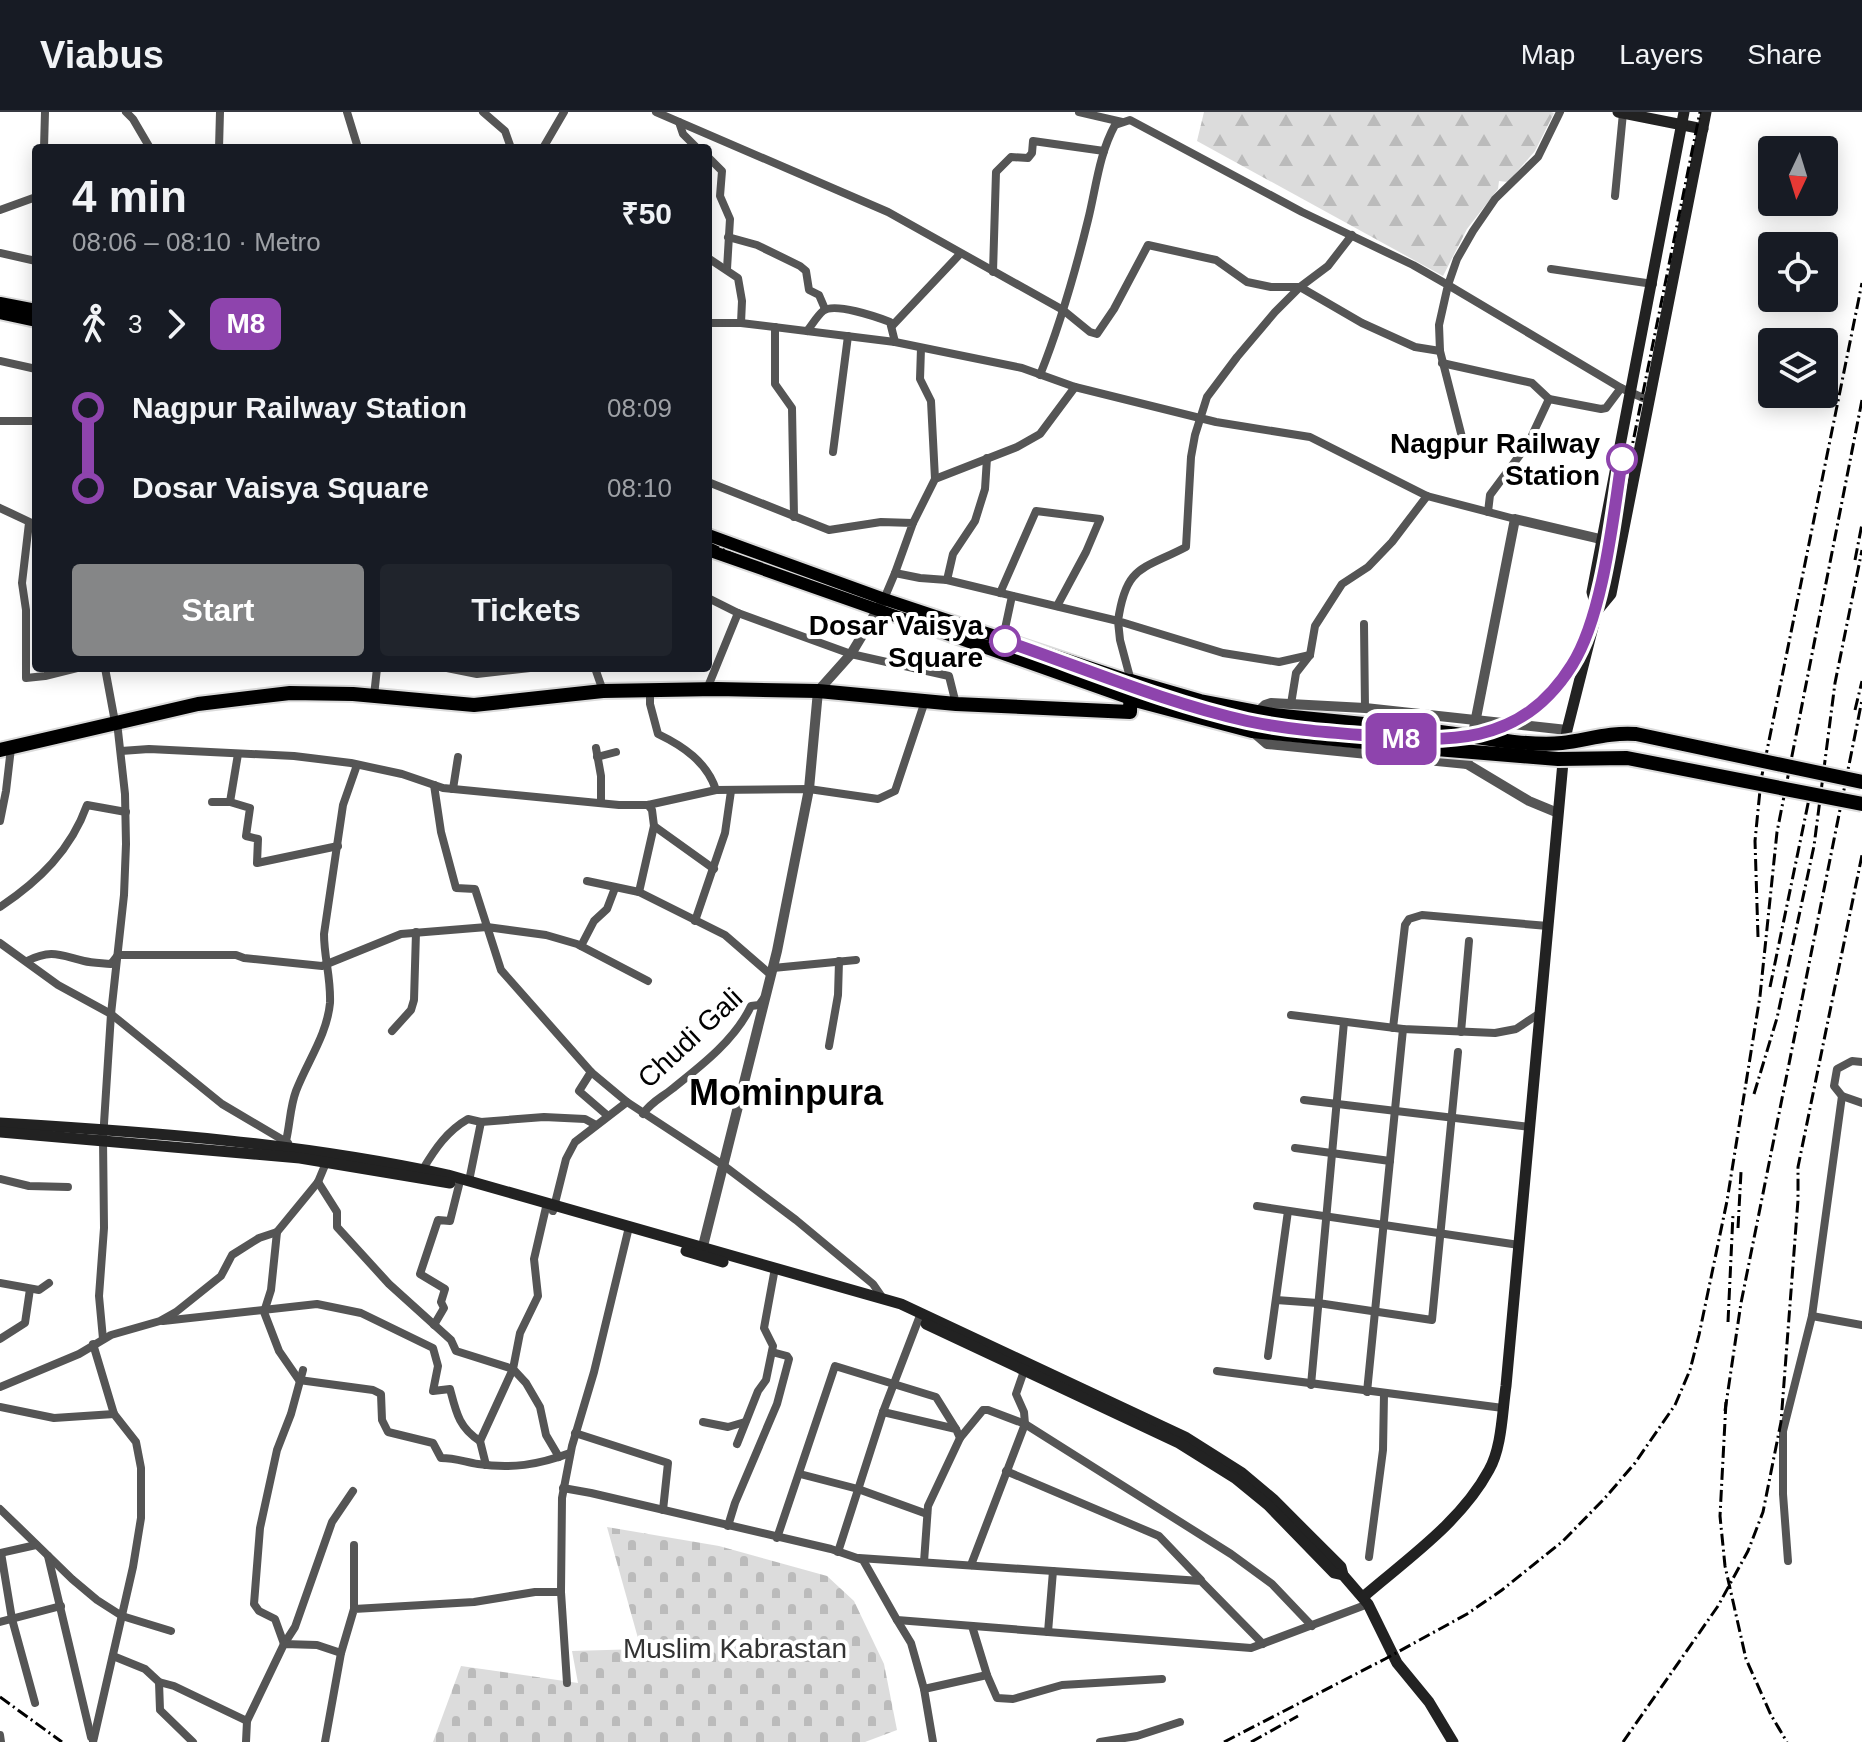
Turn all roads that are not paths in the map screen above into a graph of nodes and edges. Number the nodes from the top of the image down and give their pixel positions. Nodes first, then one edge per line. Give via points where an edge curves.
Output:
1 (45, 112) edge
2 (126, 112) edge
3 (220, 112) edge
4 (347, 112) edge
5 (483, 112) edge
6 (564, 112) edge
7 (656, 112) edge
8 (1079, 112) edge
9 (1560, 112) edge
10 (1706, 112) edge
11 (1620, 113) edge
12 (1683, 118) edge
13 (679, 122) junction
14 (1123, 122) junction
15 (1703, 129) junction
16 (44, 144) edge
17 (148, 144) edge
18 (219, 144) edge
19 (357, 144) edge
20 (510, 144) edge
21 (545, 144) edge
22 (693, 144) edge
23 (1104, 151) junction
24 (712, 161) edge
25 (1615, 196) dead end
26 (32, 198) edge
27 (0, 210) edge
28 (1352, 235) junction
29 (728, 237) junction
30 (0, 253) edge
31 (960, 254) junction
32 (32, 260) edge
33 (712, 260) edge
34 (727, 269) junction
35 (1551, 269) dead end
36 (993, 272) junction
37 (1653, 284) junction
38 (1448, 285) junction
39 (1300, 287) junction
40 (0, 303) edge
41 (32, 309) edge
42 (825, 309) junction
43 (1063, 310) junction
44 (0, 313) edge
45 (32, 320) edge
46 (712, 323) edge
47 (741, 323) junction
48 (892, 326) junction
49 (775, 327) junction
50 (807, 331) junction
51 (848, 336) junction
52 (895, 342) junction
53 (921, 348) junction
54 (1440, 351) junction
55 (0, 361) edge
56 (1442, 363) junction
57 (32, 368) edge
58 (1040, 375) junction
59 (1075, 387) junction
60 (1626, 391) junction
61 (1549, 399) junction
62 (1650, 401) junction
63 (1200, 417) junction
64 (0, 421) edge
65 (32, 421) edge
66 (1464, 445) dead end
67 (833, 452) dead end
68 (987, 458) junction
69 (935, 479) junction
70 (712, 484) edge
71 (1427, 496) junction
72 (0, 508) edge
73 (1488, 512) junction
74 (794, 517) junction
75 (1515, 519) junction
76 (913, 523) junction
77 (32, 524) edge
78 (32, 529) edge
79 (712, 537) edge
80 (1601, 541) junction
81 (1620, 548) junction
82 (712, 551) edge
83 (895, 573) junction
84 (947, 580) junction
85 (1000, 593) junction
86 (1012, 596) junction
87 (712, 600) edge
88 (880, 604) junction
89 (1057, 606) junction
90 (1597, 611) junction
91 (738, 613) junction
92 (1118, 621) junction
93 (1364, 624) dead end
94 (1003, 638) junction
95 (851, 654) junction
96 (1310, 655) junction
97 (61, 672) edge
98 (106, 672) edge
99 (377, 672) edge
100 (467, 672) edge
101 (495, 672) edge
102 (596, 672) edge
103 (1131, 681) junction
104 (707, 689) junction
105 (603, 691) junction
106 (818, 691) junction
107 (650, 692) junction
108 (374, 696) junction
109 (925, 701) junction
110 (956, 704) junction
111 (1291, 704) junction
112 (1130, 705) junction
113 (1365, 708) junction
114 (1266, 714) junction
115 (1476, 719) junction
116 (116, 722) junction
117 (1567, 730) junction
118 (1259, 732) junction
119 (5, 749) edge
120 (121, 751) junction
121 (616, 752) dead end
122 (238, 754) junction
123 (458, 757) dead end
124 (1467, 764) junction
125 (357, 765) junction
126 (1862, 782) edge
127 (434, 785) junction
128 (453, 789) junction
129 (809, 789) junction
130 (716, 790) junction
131 (731, 791) junction
132 (212, 802) dead end
133 (230, 802) junction
134 (601, 803) junction
135 (1862, 804) edge
136 (648, 805) junction
137 (126, 812) junction
138 (1558, 813) junction
139 (0, 821) edge
140 (654, 826) junction
141 (339, 846) junction
142 (714, 869) junction
143 (587, 881) dead end
144 (615, 888) junction
145 (639, 892) junction
146 (0, 907) edge
147 (695, 921) junction
148 (1548, 926) junction
149 (487, 927) junction
150 (416, 932) junction
151 (1469, 941) dead end
152 (0, 943) edge
153 (581, 946) junction
154 (118, 955) junction
155 (856, 960) dead end
156 (27, 961) junction
157 (839, 961) junction
158 (329, 963) junction
159 (772, 971) junction
160 (648, 981) dead end
161 (766, 995) junction
162 (1540, 1013) junction
163 (111, 1014) junction
164 (1291, 1015) dead end
165 (1344, 1022) junction
166 (1398, 1028) junction
167 (392, 1031) dead end
168 (1461, 1032) junction
169 (829, 1046) dead end
170 (1458, 1052) dead end
171 (1862, 1062) edge
172 (591, 1072) junction
173 (1842, 1096) junction
174 (1304, 1100) dead end
175 (627, 1102) junction
176 (1862, 1103) edge
177 (1336, 1104) junction
178 (1394, 1111) junction
179 (643, 1114) junction
180 (608, 1116) junction
181 (1452, 1117) junction
182 (481, 1122) junction
183 (0, 1123) edge
184 (596, 1125) junction
185 (1530, 1127) junction
186 (0, 1132) edge
187 (103, 1134) junction
188 (1295, 1148) dead end
189 (293, 1149) junction
190 (1332, 1153) junction
191 (328, 1157) junction
192 (1390, 1161) junction
193 (723, 1165) junction
194 (423, 1169) junction
195 (0, 1179) edge
196 (318, 1182) junction
197 (464, 1183) junction
198 (68, 1187) dead end
199 (1257, 1206) dead end
200 (550, 1207) junction
201 (1288, 1211) junction
202 (1327, 1216) junction
203 (1384, 1224) junction
204 (628, 1230) junction
205 (277, 1232) junction
206 (1440, 1233) junction
207 (1519, 1245) junction
208 (702, 1252) junction
209 (774, 1272) junction
210 (0, 1283) edge
211 (49, 1283) dead end
212 (30, 1289) junction
213 (882, 1297) junction
214 (1276, 1300) junction
215 (1318, 1303) junction
216 (1375, 1311) junction
217 (264, 1312) junction
218 (919, 1316) junction
219 (1812, 1316) junction
220 (160, 1321) junction
221 (434, 1325) junction
222 (1862, 1325) edge
223 (0, 1339) edge
224 (103, 1339) junction
225 (93, 1344) junction
226 (772, 1352) junction
227 (1268, 1356) dead end
228 (513, 1369) junction
229 (303, 1370) dead end
230 (1024, 1371) junction
231 (1217, 1371) dead end
232 (299, 1380) junction
233 (893, 1384) junction
234 (1, 1385) edge
235 (1311, 1385) junction
236 (1070, 1388) junction
237 (1367, 1392) junction
238 (1384, 1394) junction
239 (0, 1407) edge
240 (1503, 1408) junction
241 (883, 1412) junction
242 (114, 1414) junction
243 (703, 1422) dead end
244 (745, 1422) junction
245 (1025, 1424) junction
246 (575, 1433) junction
247 (958, 1434) junction
248 (480, 1441) junction
249 (737, 1444) dead end
250 (570, 1453) junction
251 (559, 1457) junction
252 (486, 1465) junction
253 (1006, 1471) junction
254 (800, 1474) junction
255 (563, 1488) junction
256 (858, 1489) junction
257 (353, 1491) dead end
258 (0, 1509) edge
259 (663, 1510) junction
260 (927, 1514) junction
261 (728, 1526) junction
262 (777, 1538) junction
263 (36, 1545) junction
264 (354, 1545) dead end
265 (838, 1552) junction
266 (1, 1553) edge
267 (48, 1556) junction
268 (1369, 1557) dead end
269 (855, 1558) junction
270 (1788, 1561) dead end
271 (924, 1562) junction
272 (971, 1565) junction
273 (1053, 1571) junction
274 (1201, 1581) junction
275 (561, 1592) junction
276 (1366, 1600) junction
277 (61, 1606) junction
278 (354, 1609) junction
279 (122, 1616) junction
280 (12, 1619) junction
281 (897, 1620) junction
282 (0, 1622) edge
283 (972, 1626) junction
284 (1312, 1626) junction
285 (171, 1631) dead end
286 (1048, 1632) junction
287 (284, 1644) junction
288 (1263, 1644) junction
289 (341, 1653) junction
290 (113, 1656) junction
291 (987, 1675) junction
292 (1162, 1679) dead end
293 (159, 1682) junction
294 (567, 1683) dead end
295 (924, 1689) junction
296 (35, 1703) dead end
297 (247, 1721) junction
298 (1180, 1722) dead end
299 (0, 1735) edge
300 (1, 1742) edge
301 (92, 1742) edge
302 (193, 1742) edge
303 (246, 1742) edge
304 (325, 1742) edge
305 (933, 1742) edge
306 (1100, 1742) edge
307 (1453, 1742) edge

1 - 16 street
2 - 17 street
3 - 18 street
4 - 19 street
5 - 20 street via 496,120
6 - 21 street
7 - 13 street
8 - 14 street
9 - 38 street via 1538,157 1495,199 1473,231
10 - 15 main road
11 - 12 main road
11 - 25 street
12 - 15 main road
12 - 37 main road
13 - 22 street
13 - 31 street via 888,212
14 - 23 street via 1115,125
14 - 28 street via 1130,120
15 - 62 main road
23 - 36 street via 1033,141 1028,158 1011,157 996,172
23 - 43 street
24 - 29 street via 722,171 720,196 730,219
26 - 27 street
28 - 38 street
28 - 39 street via 1328,266
29 - 34 street
29 - 42 street via 800,266 809,290 819,295
30 - 32 street
31 - 36 street
31 - 48 street
33 - 34 street
34 - 47 street via 741,289
35 - 37 street
36 - 43 street
37 - 60 main road
38 - 54 street via 1439,325
38 - 60 street
39 - 43 street via 1247,282 1216,260 1148,245 1097,334
39 - 54 street via 1362,323 1415,347
39 - 63 street via 1237,357 1207,397
40 - 41 main road
42 - 48 street via 862,312
42 - 50 street
43 - 58 street
44 - 45 main road
46 - 47 street
47 - 49 street
48 - 52 street
49 - 50 street
49 - 74 street via 775,384 792,408
50 - 51 street
51 - 52 street
51 - 67 street
52 - 53 street
53 - 58 street
53 - 69 street via 920,379 931,401
54 - 56 street
55 - 57 street
56 - 61 street via 1532,383
56 - 66 street
58 - 59 street
59 - 63 street
59 - 68 street via 1040,434
60 - 61 street via 1601,409
60 - 62 street
60 - 80 main road
61 - 73 street via 1528,444 1490,495
62 - 81 main road
63 - 71 street via 1310,437
63 - 92 street via 1191,457 1186,547 1136,570 1122,595
64 - 65 street
68 - 69 street
68 - 84 street via 975,521 953,554
69 - 76 street
70 - 74 street
71 - 73 street
71 - 96 street via 1368,567 1342,584 1315,626
72 - 77 street
73 - 75 street
74 - 76 street via 829,530
75 - 80 street
75 - 115 street
76 - 83 street
78 - 97 street via 22,583 26,678
79 - 88 main road
80 - 81 street
80 - 90 main road via 1592,592
81 - 90 main road via 1611,594
82 - 88 main road
83 - 84 street
83 - 88 street
84 - 85 street
85 - 86 street
85 - 89 street via 1036,511 1100,519
86 - 89 street
86 - 94 street
87 - 91 street
88 - 94 main road
88 - 95 street
88 - 112 main road
89 - 92 street
90 - 117 main road
91 - 95 street
91 - 104 street
92 - 96 street via 1223,653 1279,662
92 - 103 street
93 - 113 street
94 - 103 main road
95 - 106 street
95 - 110 street via 949,676
96 - 111 street via 1296,673
98 - 116 street
99 - 108 street
100 - 101 street
102 - 105 street
103 - 112 highway
103 - 114 highway
104 - 106 highway
104 - 107 highway
105 - 107 highway
105 - 108 highway via 474,705
106 - 109 highway
106 - 129 street
107 - 130 street via 658,734 691,753
108 - 116 highway via 245,697
109 - 110 highway
109 - 129 street via 895,791 878,799
110 - 112 highway
111 - 113 street
111 - 114 street via 1265,705
112 - 118 highway
113 - 115 street
114 - 126 highway, bridge via 1540,743 1636,734
115 - 117 street
115 - 124 street
116 - 119 highway
116 - 120 street
117 - 138 main road
118 - 124 street via 1267,744
118 - 135 highway, bridge via 1558,759 1627,758
119 - 139 street
120 - 122 street
120 - 137 street
121 - 134 street via 596,752
122 - 125 street
122 - 133 street
123 - 128 street
124 - 138 street
125 - 127 street
125 - 141 street via 343,805
127 - 128 street
127 - 149 street via 456,888 475,889
128 - 134 street
129 - 131 street
129 - 159 street
130 - 131 street
130 - 136 street
131 - 142 street
132 - 133 street
133 - 141 street via 250,808 246,836 258,839 257,863
134 - 136 street
136 - 140 street
137 - 146 street via 87,805 78,831 35,883
137 - 154 street
138 - 148 main road
140 - 142 street
140 - 145 street
141 - 158 street via 324,934
142 - 147 street
143 - 144 street
144 - 145 street
144 - 153 street
145 - 147 street
147 - 159 street via 725,935
148 - 162 main road
148 - 166 street via 1422,915 1409,919
149 - 150 street
149 - 153 street
149 - 172 street via 501,970
150 - 158 street
150 - 167 street via 414,1000
151 - 168 street
152 - 156 street
153 - 160 street
154 - 156 street via 111,964 63,953 42,953
154 - 158 street via 236,955
154 - 163 street
155 - 157 street
156 - 163 street
157 - 159 street
157 - 169 street
158 - 189 street via 326,1024 292,1102
159 - 161 street
161 - 179 street, Chudi Gali via 702,1064
161 - 193 street
162 - 168 street via 1516,1029
162 - 185 main road
163 - 187 street
163 - 189 street via 222,1104
164 - 165 street
165 - 166 street
165 - 177 street
166 - 168 street
166 - 178 street
170 - 181 street
171 - 173 street via 1837,1069 1834,1086
172 - 175 street
172 - 180 street via 579,1091
173 - 176 street
173 - 219 street
174 - 177 street
175 - 179 street
175 - 180 street
177 - 178 street
177 - 190 street
178 - 181 street
178 - 192 street
179 - 193 street
180 - 184 street
181 - 185 street
181 - 206 street
182 - 184 street via 529,1116 585,1119
182 - 194 street via 468,1119 455,1127
182 - 197 street
183 - 187 main road
184 - 200 street via 575,1142
185 - 207 main road
186 - 187 main road
187 - 189 main road
187 - 224 street
188 - 190 street
189 - 191 main road
190 - 192 street
190 - 202 street
191 - 194 main road
191 - 196 street
191 - 197 main road
192 - 203 street
193 - 208 street
193 - 213 street via 873,1284
194 - 197 main road
195 - 198 street
196 - 205 street
196 - 221 street via 337,1212 337,1227
197 - 200 main road
197 - 221 street via 450,1221 438,1220 420,1274 445,1289 444,1308
199 - 201 street
200 - 204 main road
200 - 228 street via 534,1259 538,1296 520,1333
201 - 202 street
201 - 214 street
202 - 203 street
202 - 215 street
203 - 206 street
203 - 216 street
204 - 208 main road
204 - 246 street
205 - 217 street
205 - 220 street via 232,1255 221,1276
206 - 207 street
206 - 216 street via 1432,1320
207 - 240 main road
208 - 209 main road
209 - 213 main road
209 - 218 main road
209 - 226 street via 764,1328
210 - 212 street
211 - 212 street
212 - 223 street via 25,1323
213 - 218 main road
214 - 215 street
214 - 227 street
215 - 216 street
215 - 235 street
216 - 237 street
217 - 220 street
217 - 232 street via 279,1351
217 - 248 street via 317,1304 361,1313 433,1348 438,1366 433,1391 450,1389 465,1431
218 - 230 main road
218 - 233 street
218 - 236 main road
219 - 222 street
219 - 270 street via 1783,1431
220 - 224 street
221 - 228 street via 456,1351
224 - 225 street
225 - 234 street
225 - 242 street
226 - 244 street via 766,1380
226 - 261 street via 789,1359 777,1404
228 - 248 street
228 - 251 street via 540,1407 546,1435
229 - 232 street
230 - 236 main road
230 - 245 street via 1016,1394
231 - 235 street
232 - 252 street via 373,1390 383,1396 382,1420 388,1432 433,1443 441,1458
232 - 287 street via 265,1497 255,1582 254,1604 275,1619
233 - 241 street
233 - 247 street via 936,1397
233 - 254 street via 835,1366
235 - 237 street
236 - 276 main road via 1235,1478
237 - 238 street
238 - 240 street
238 - 268 street via 1383,1450
239 - 242 street via 54,1418
240 - 276 main road via 1490,1469 1468,1500
241 - 247 street
241 - 256 street
242 - 279 street via 136,1442 141,1468 141,1518
243 - 244 street via 728,1427
244 - 249 street
245 - 247 street via 983,1410
245 - 253 street
245 - 284 street via 1231,1554 1272,1584
246 - 250 street
246 - 259 street via 668,1463
247 - 260 street
248 - 252 street
250 - 251 street
250 - 255 street
251 - 252 street via 514,1468
253 - 272 street
253 - 274 street via 1159,1536
254 - 256 street
254 - 262 street
255 - 259 street
255 - 275 street
256 - 260 street
256 - 265 street
257 - 287 street via 332,1522 295,1627
258 - 263 street
259 - 261 street
260 - 271 street
261 - 262 street
262 - 265 street
263 - 266 street
263 - 267 street
264 - 278 street
265 - 269 street
266 - 280 street
267 - 277 street
267 - 279 street
269 - 271 street
269 - 281 street via 863,1560
271 - 272 street
272 - 273 street
273 - 274 street
273 - 286 street
274 - 288 street
275 - 278 street
275 - 294 street
276 - 284 street
276 - 307 main road via 1385,1640
277 - 280 street
277 - 301 street
278 - 289 street
279 - 285 street
279 - 290 street
280 - 282 street
280 - 296 street
281 - 283 street
281 - 295 street via 911,1643
283 - 286 street
283 - 291 street
284 - 288 street
286 - 288 street via 1251,1648
287 - 289 street via 317,1645
287 - 297 street
289 - 304 street
290 - 293 street via 145,1669
290 - 301 street
291 - 292 street via 997,1698 1013,1699 1062,1685
291 - 295 street
293 - 297 street
293 - 302 street via 160,1710
295 - 305 street
297 - 303 street
298 - 306 street
299 - 300 street

